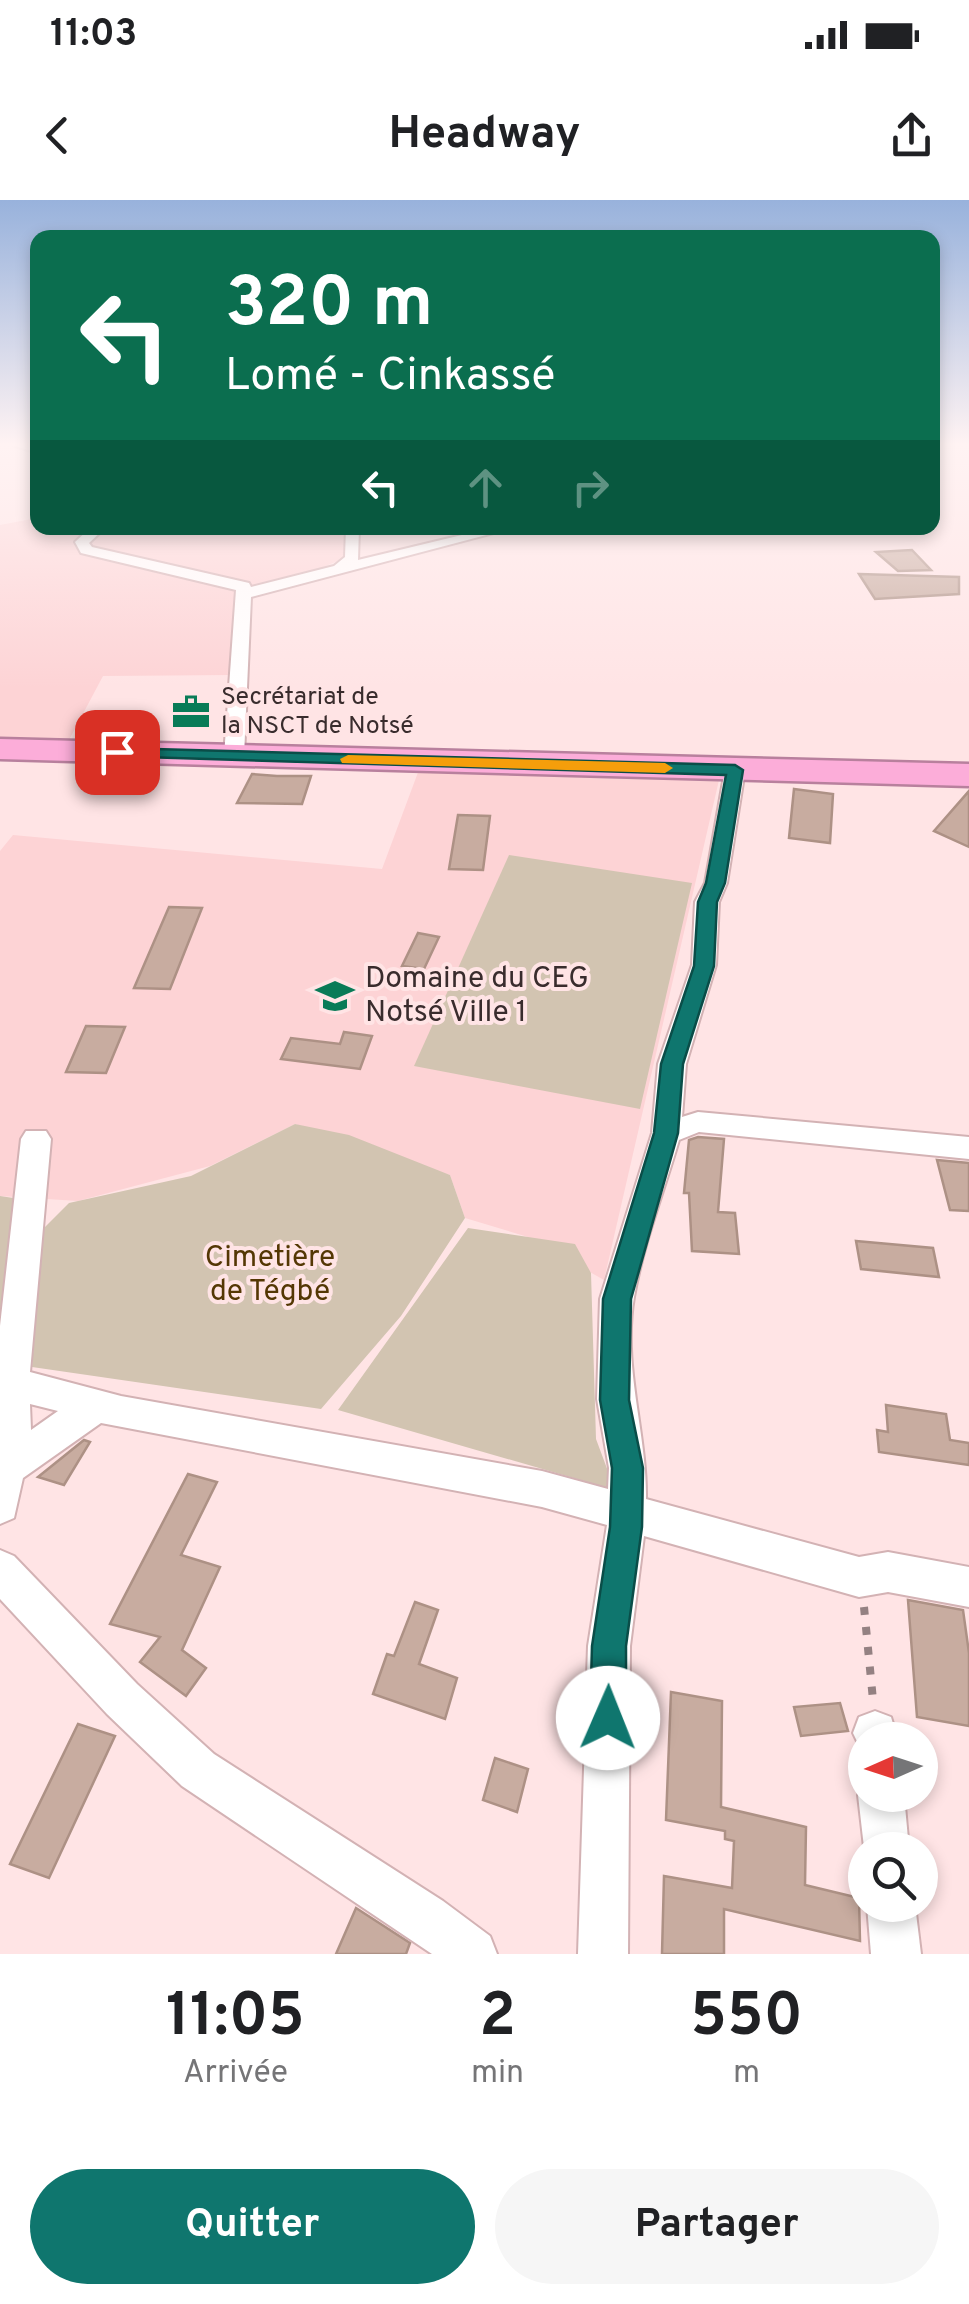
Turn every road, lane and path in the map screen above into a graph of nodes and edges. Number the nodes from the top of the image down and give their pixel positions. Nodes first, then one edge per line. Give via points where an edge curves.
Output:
1 (90, 535) edge
2 (352, 535) edge
3 (477, 535) edge
4 (339, 569) junction
5 (244, 594) junction
6 (0, 749) edge
7 (234, 756) junction
8 (735, 770) junction
9 (969, 775) edge
10 (666, 1133) junction
11 (36, 1140) dead end
12 (969, 1148) edge
13 (6, 1382) edge
14 (97, 1406) junction
15 (2, 1482) edge
16 (626, 1510) junction
17 (0, 1570) edge
18 (859, 1577) junction
19 (969, 1587) edge
20 (874, 1722) edge
21 (893, 1922) edge
22 (472, 1954) edge
23 (603, 1954) edge
24 (896, 1954) edge

1 - 5 street via 82,542 86,550 194,581 244,586
2 - 4 street via 352,558
3 - 4 street
4 - 5 street
5 - 7 street
6 - 7 highway
7 - 8 highway
8 - 9 highway
8 - 10 street via 707,902 704,966 672,1064
10 - 12 street via 698,1122
10 - 16 street via 617,1299 615,1400 628,1468
11 - 13 street
13 - 14 street
13 - 15 street via 14,1422
14 - 15 street
14 - 16 street
16 - 18 street
16 - 23 street via 609,1646
17 - 22 street via 198,1770
18 - 19 street via 888,1572
18 - 20 path
21 - 24 street

